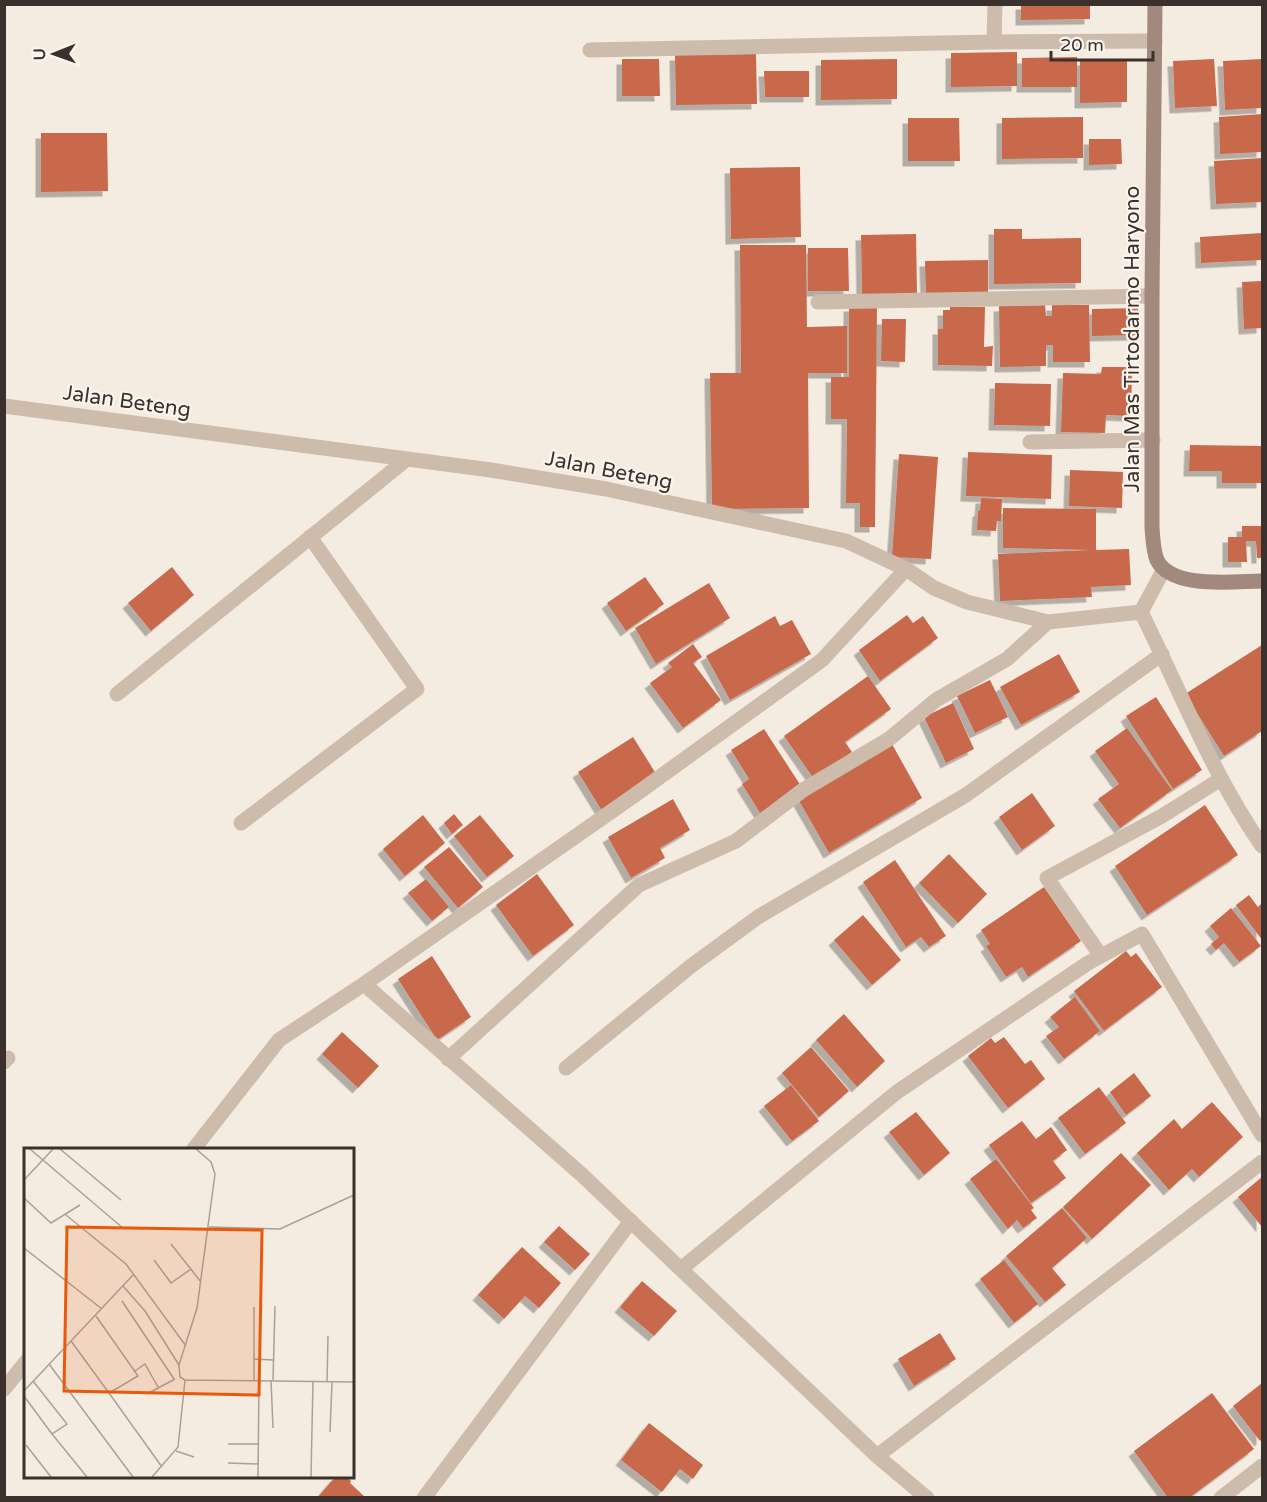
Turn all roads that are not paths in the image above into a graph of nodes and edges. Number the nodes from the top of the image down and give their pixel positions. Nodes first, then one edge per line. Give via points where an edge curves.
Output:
1 (995, 4) edge
2 (1155, 4) edge
3 (1155, 41) junction
4 (994, 42) junction
5 (590, 50) dead end
6 (1152, 296) junction
7 (818, 302) dead end
8 (4, 406) edge
9 (1153, 440) junction
10 (1030, 442) dead end
11 (406, 459) junction
12 (310, 537) junction
13 (906, 569) junction
14 (1164, 569) junction
15 (1263, 581) edge
16 (1141, 612) junction
17 (1047, 622) junction
18 (1162, 654) junction
19 (117, 694) dead end
20 (1221, 778) junction
21 (241, 823) dead end
22 (1263, 846) edge
23 (1101, 956) junction
24 (364, 984) junction
25 (448, 1059) junction
26 (566, 1068) dead end
27 (1263, 1135) edge
28 (194, 1148) edge
29 (1263, 1162) edge
30 (631, 1221) junction
31 (682, 1268) junction
32 (24, 1364) edge
33 (4, 1389) edge
34 (877, 1456) junction
35 (1263, 1466) edge
36 (424, 1497) edge
37 (927, 1497) edge
38 (1221, 1497) edge

1 - 4 street
2 - 3 street, Jalan Mas Tirtodarmo Haryono
3 - 4 street
3 - 6 street, Jalan Mas Tirtodarmo Haryono
4 - 5 street
6 - 7 street
6 - 9 street, Jalan Mas Tirtodarmo Haryono
8 - 11 street, Jalan Beteng
9 - 10 street
9 - 14 street, Jalan Mas Tirtodarmo Haryono via 1153,542
11 - 12 street
11 - 13 street, Jalan Beteng via 606,489 846,541
12 - 19 street
12 - 21 street via 417,689
13 - 17 street, Jalan Beteng via 934,588 967,602
13 - 24 street via 822,660
14 - 15 street via 1186,580
14 - 16 street
16 - 17 street, Jalan Beteng
16 - 18 street
17 - 25 street via 1006,659 936,700 889,739 803,790 736,841 639,885
18 - 20 street
18 - 26 street via 966,795 758,917
20 - 22 street
20 - 23 street via 1162,816 1047,878
23 - 27 street via 1142,934
23 - 31 street via 897,1092
24 - 25 street
24 - 28 street via 279,1040
25 - 30 street
29 - 34 street
30 - 31 street
30 - 36 street
31 - 34 street
32 - 33 street
34 - 37 street
35 - 38 street

